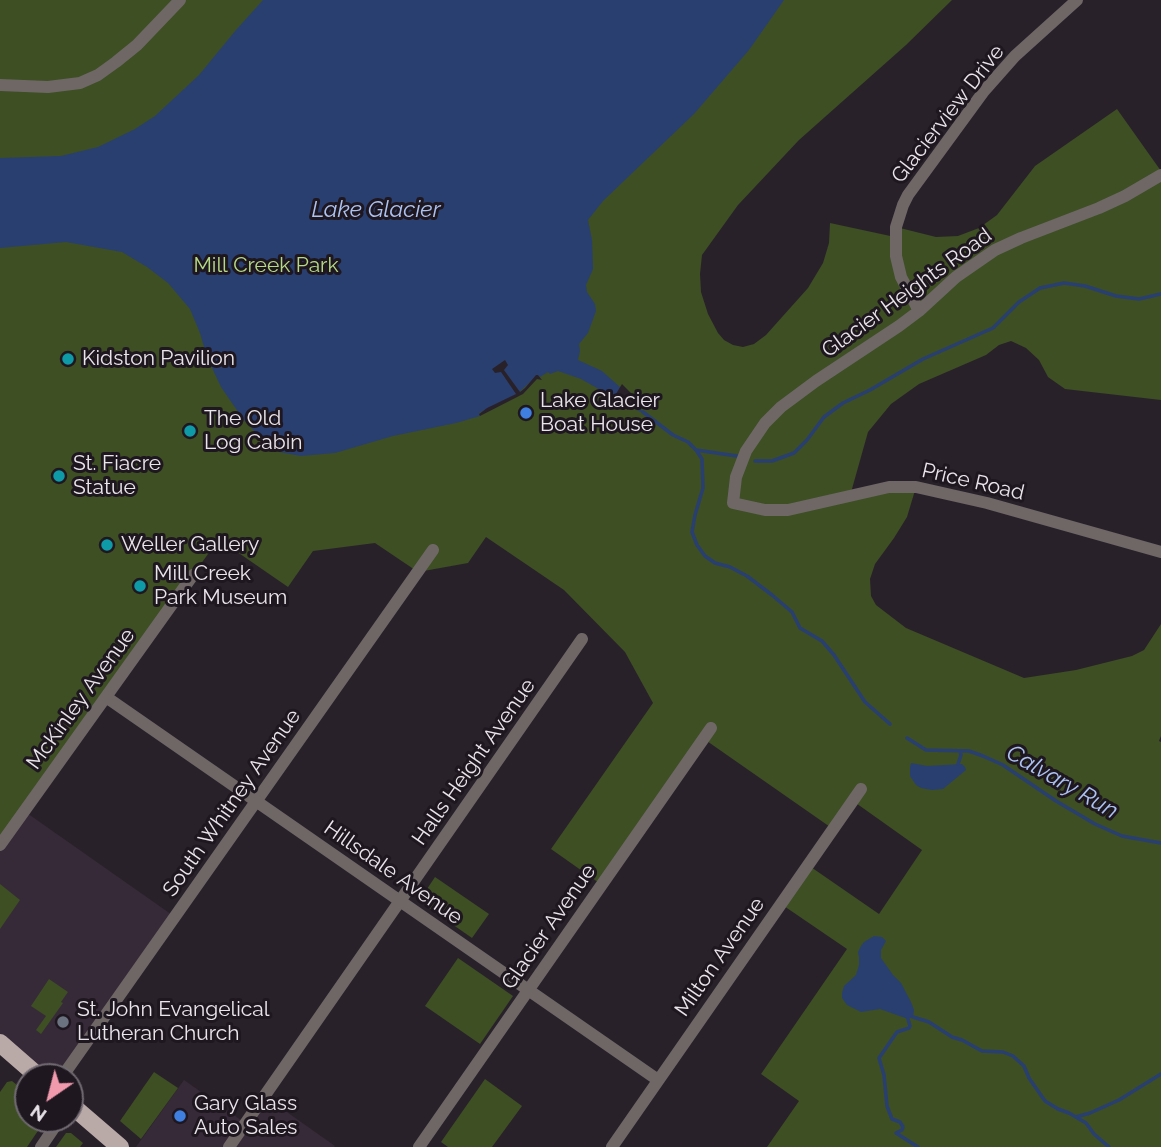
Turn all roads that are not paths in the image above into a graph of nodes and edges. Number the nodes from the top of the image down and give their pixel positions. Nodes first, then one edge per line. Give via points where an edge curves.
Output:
1 (180, 0) edge
2 (1077, 0) edge
3 (0, 85) edge
4 (1161, 175) edge
5 (919, 311) junction
6 (733, 503) joint
7 (433, 550) dead end
8 (1161, 551) edge
9 (193, 575) dead end
10 (582, 639) dead end
11 (106, 697) junction
12 (711, 728) dead end
13 (861, 789) dead end
14 (257, 801) junction
15 (0, 845) edge
16 (400, 901) junction
17 (529, 990) junction
18 (0, 1043) edge
19 (23, 1063) edge
20 (72, 1063) edge
21 (658, 1080) junction
22 (84, 1117) edge
23 (120, 1147) edge
24 (229, 1147) edge
25 (419, 1147) edge
26 (612, 1147) edge

1 - 3 street via 137,45 89,79 48,87
2 - 5 street, Glacierview Drive via 1015,56 985,91 903,205 896,256
4 - 5 street, Glacier Heights Road via 1099,208 995,250 956,276
5 - 6 street, Glacier Heights Road via 775,412 746,451
6 - 8 street, Price Road via 788,510 889,487 916,487
7 - 14 street, South Whitney Avenue
9 - 11 street, McKinley Avenue
10 - 16 street, Halls Height Avenue
11 - 14 street, Hillsdale Avenue
11 - 15 street, McKinley Avenue
12 - 17 street, Glacier Avenue
13 - 21 street, Milton Avenue
14 - 16 street, Hillsdale Avenue
14 - 20 street, South Whitney Avenue
16 - 17 street, Hillsdale Avenue
16 - 24 street, Halls Height Avenue
17 - 21 street, Hillsdale Avenue
17 - 25 street, Glacier Avenue
18 - 19 main road
21 - 26 street, Milton Avenue
22 - 23 main road

